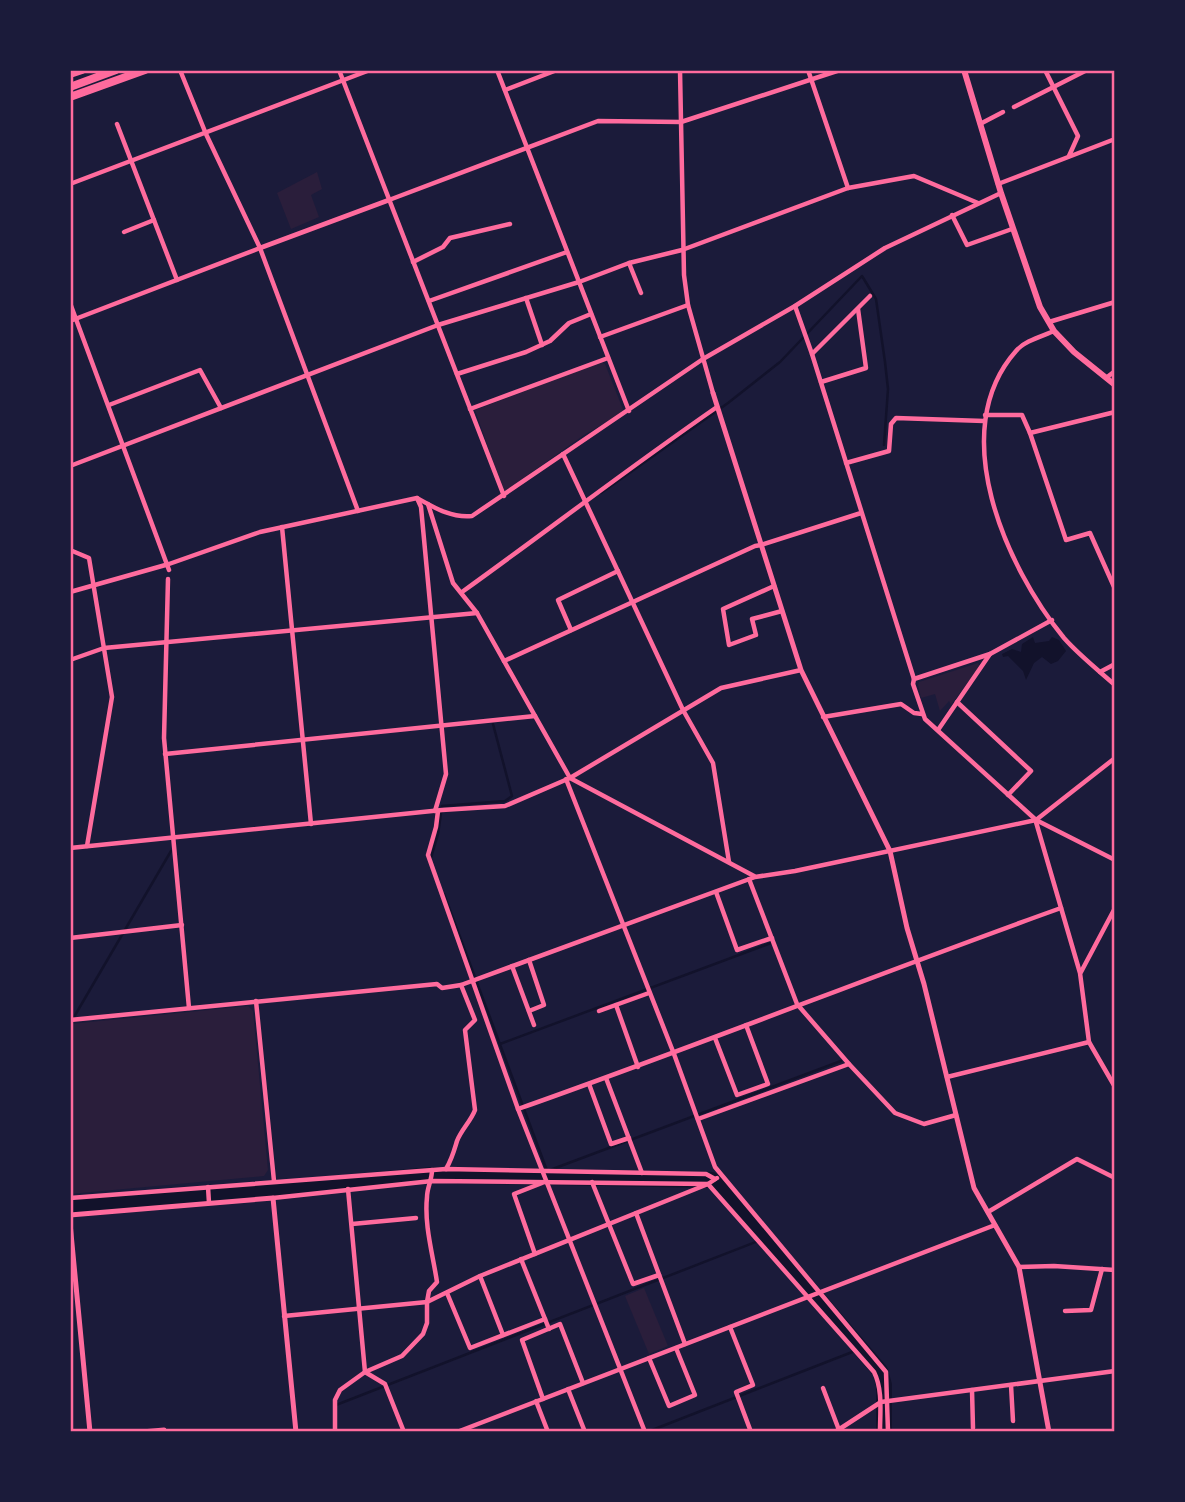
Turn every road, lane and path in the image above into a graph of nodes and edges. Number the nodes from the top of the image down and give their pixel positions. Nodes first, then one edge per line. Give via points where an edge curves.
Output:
1 (82, 70) edge
2 (116, 70) edge
3 (145, 70) edge
4 (180, 70) edge
5 (339, 70) edge
6 (370, 70) edge
7 (497, 70) edge
8 (557, 70) edge
9 (680, 70) edge
10 (808, 70) edge
11 (840, 70) edge
12 (964, 70) edge
13 (1045, 70) edge
14 (1087, 70) edge
15 (70, 74) edge
16 (811, 79) junction
17 (343, 80) junction
18 (70, 87) edge
19 (1054, 87) junction
20 (505, 90) junction
21 (70, 97) edge
22 (1014, 107) dead end
23 (1003, 113) dead end
24 (681, 122) junction
25 (117, 124) dead end
26 (980, 124) junction
27 (206, 134) junction
28 (1115, 139) edge
29 (527, 147) junction
30 (1068, 156) junction
31 (131, 161) junction
32 (70, 184) edge
33 (998, 184) junction
34 (848, 188) junction
35 (1001, 193) junction
36 (389, 200) junction
37 (979, 203) junction
38 (952, 215) junction
39 (154, 220) junction
40 (510, 223) dead end
41 (1012, 229) junction
42 (124, 232) dead end
43 (260, 248) junction
44 (682, 250) junction
45 (567, 251) junction
46 (413, 262) junction
47 (629, 263) junction
48 (177, 279) junction
49 (579, 282) junction
50 (641, 293) dead end
51 (870, 296) dead end
52 (526, 298) junction
53 (429, 302) junction
54 (1115, 302) edge
55 (70, 303) edge
56 (688, 305) junction
57 (795, 306) junction
58 (858, 309) junction
59 (591, 314) junction
60 (76, 319) junction
61 (70, 321) edge
62 (1048, 322) junction
63 (438, 325) junction
64 (1054, 331) junction
65 (600, 337) junction
66 (542, 345) junction
67 (812, 354) junction
68 (608, 358) junction
69 (703, 359) junction
70 (1115, 372) edge
71 (306, 374) junction
72 (457, 374) junction
73 (1105, 378) junction
74 (821, 382) junction
75 (1115, 385) edge
76 (713, 393) joint
77 (109, 405) junction
78 (717, 407) junction
79 (221, 408) junction
80 (470, 409) junction
81 (629, 411) junction
82 (1115, 412) edge
83 (984, 418) junction
84 (1030, 433) junction
85 (124, 445) junction
86 (564, 454) junction
87 (846, 463) junction
88 (70, 466) edge
89 (504, 496) junction
90 (417, 498) junction
91 (585, 500) junction
92 (428, 504) junction
93 (358, 511) junction
94 (861, 513) junction
95 (282, 527) junction
96 (761, 545) junction
97 (70, 550) edge
98 (169, 567) junction
99 (618, 571) junction
100 (168, 579) dead end
101 (93, 585) junction
102 (774, 586) junction
103 (1115, 589) edge
104 (70, 592) edge
105 (462, 592) junction
106 (632, 601) junction
107 (782, 611) junction
108 (477, 613) junction
109 (431, 617) junction
110 (1052, 620) junction
111 (571, 630) junction
112 (292, 631) junction
113 (166, 643) junction
114 (104, 648) junction
115 (990, 654) junction
116 (70, 660) edge
117 (504, 661) junction
118 (1115, 664) edge
119 (801, 670) junction
120 (1100, 672) junction
121 (914, 679) junction
122 (1115, 685) edge
123 (957, 702) junction
124 (683, 710) junction
125 (922, 714) junction
126 (535, 716) junction
127 (823, 717) junction
128 (442, 725) junction
129 (938, 730) junction
130 (303, 740) junction
131 (165, 754) junction
132 (1115, 758) edge
133 (568, 779) junction
134 (1008, 795) junction
135 (436, 811) junction
136 (1036, 820) junction
137 (311, 824) junction
138 (172, 838) junction
139 (87, 846) junction
140 (70, 848) edge
141 (890, 851) junction
142 (1115, 860) edge
143 (729, 863) junction
144 (752, 878) junction
145 (716, 892) junction
146 (1061, 908) junction
147 (1115, 908) edge
148 (181, 925) junction
149 (623, 926) junction
150 (70, 938) edge
151 (772, 938) junction
152 (529, 960) junction
153 (917, 961) junction
154 (512, 966) junction
155 (1080, 973) junction
156 (472, 981) junction
157 (461, 985) junction
158 (649, 993) junction
159 (256, 1001) junction
160 (797, 1004) junction
161 (616, 1005) junction
162 (189, 1008) junction
163 (529, 1011) junction
164 (599, 1011) dead end
165 (70, 1020) edge
166 (534, 1025) dead end
167 (746, 1025) junction
168 (715, 1038) junction
169 (1089, 1042) junction
170 (674, 1054) junction
171 (849, 1064) junction
172 (638, 1067) junction
173 (947, 1077) junction
174 (606, 1078) junction
175 (589, 1084) junction
176 (1115, 1087) edge
177 (518, 1109) junction
178 (956, 1115) junction
179 (698, 1119) junction
180 (629, 1138) junction
181 (446, 1169) junction
182 (432, 1170) junction
183 (542, 1172) junction
184 (642, 1173) junction
185 (718, 1178) junction
186 (1115, 1178) edge
187 (274, 1181) junction
188 (432, 1181) junction
189 (546, 1181) junction
190 (592, 1182) junction
191 (708, 1184) junction
192 (208, 1188) junction
193 (348, 1188) junction
194 (70, 1198) edge
195 (273, 1198) junction
196 (209, 1201) junction
197 (988, 1212) junction
198 (636, 1213) junction
199 (70, 1215) edge
200 (416, 1218) dead end
201 (70, 1223) edge
202 (352, 1224) junction
203 (609, 1224) junction
204 (995, 1225) junction
205 (569, 1241) junction
206 (535, 1254) junction
207 (521, 1259) junction
208 (1018, 1267) junction
209 (1102, 1269) junction
210 (1115, 1270) edge
211 (659, 1275) junction
212 (480, 1276) junction
213 (447, 1293) junction
214 (819, 1293) junction
215 (808, 1297) junction
216 (427, 1303) junction
217 (359, 1308) junction
218 (1065, 1311) dead end
219 (284, 1316) junction
220 (545, 1319) junction
221 (730, 1327) junction
222 (549, 1329) junction
223 (503, 1335) junction
224 (685, 1344) junction
225 (676, 1348) junction
226 (649, 1358) junction
227 (620, 1369) junction
228 (1115, 1371) edge
229 (365, 1372) junction
230 (1039, 1382) junction
231 (583, 1383) junction
232 (1011, 1385) junction
233 (823, 1388) dead end
234 (568, 1389) junction
235 (972, 1390) junction
236 (543, 1399) junction
237 (536, 1401) junction
238 (884, 1401) junction
239 (1013, 1421) dead end
240 (973, 1428) dead end
241 (837, 1431) edge
242 (90, 1432) edge
243 (142, 1432) edge
244 (164, 1432) edge
245 (296, 1432) edge
246 (335, 1432) edge
247 (404, 1432) edge
248 (457, 1432) edge
249 (548, 1432) edge
250 (585, 1432) edge
251 (645, 1432) edge
252 (751, 1432) edge
253 (880, 1432) edge
254 (888, 1432) edge
255 (1049, 1432) edge

1 - 15 highway
2 - 18 highway
3 - 21 highway
4 - 27 street
5 - 17 street
6 - 17 street
7 - 20 street
8 - 20 street
9 - 24 street
10 - 16 street
11 - 16 street
12 - 26 main road
13 - 19 street
14 - 19 street
16 - 24 street
16 - 34 street
17 - 27 street
17 - 36 street
19 - 22 street
19 - 30 street via 1078,136
20 - 29 street
23 - 26 street
24 - 29 street via 598,121
24 - 44 street
25 - 31 street
26 - 33 main road
27 - 31 street
27 - 43 street
28 - 30 street
29 - 36 street
29 - 45 street
30 - 33 street
31 - 32 street
31 - 39 street
33 - 35 main road
34 - 37 street via 914,176
34 - 44 street
35 - 37 street
35 - 41 main road
36 - 43 street
36 - 46 street
37 - 38 street
38 - 41 street via 967,245
38 - 57 street via 885,247
39 - 42 street
39 - 48 street
40 - 46 street via 450,238 443,247
41 - 62 main road
43 - 48 street
43 - 71 street
44 - 47 street
44 - 56 street
45 - 49 street
45 - 53 street
46 - 53 street
47 - 49 street
47 - 50 street
48 - 60 street
49 - 52 street
49 - 59 street
51 - 58 street
52 - 63 street
52 - 66 street
53 - 63 street
54 - 62 street
55 - 60 street
56 - 65 street
56 - 69 street
57 - 67 street
57 - 69 street
58 - 67 street
58 - 74 street via 866,368
59 - 65 street
59 - 66 street via 569,323
60 - 61 street
60 - 77 street
62 - 64 main road
63 - 71 street
63 - 72 street
64 - 73 main road
64 - 83 street via 1018,348 1003,370
65 - 68 street
66 - 72 street
67 - 74 street
68 - 80 street
68 - 81 street
69 - 76 street
69 - 81 street
70 - 73 street
71 - 79 street
71 - 93 street
72 - 80 street
73 - 75 main road
74 - 87 street
76 - 78 street
77 - 79 street via 201,370
77 - 85 street
78 - 91 street
78 - 96 street
79 - 85 street
80 - 89 street
81 - 86 street
82 - 84 street
83 - 84 street via 1022,415
83 - 87 street via 896,418 891,424 889,451
83 - 110 street via 983,456 1003,532
84 - 103 street via 1066,540 1090,533
85 - 88 street
85 - 98 street
86 - 89 street
86 - 91 street
87 - 94 street
89 - 92 street via 472,516 446,514
90 - 92 street
90 - 93 street
90 - 109 street
91 - 99 street
91 - 105 street
92 - 105 street via 453,583
93 - 95 street
94 - 96 street
94 - 121 street
95 - 98 street
95 - 112 street
96 - 102 street
96 - 106 street
97 - 101 street via 89,558
98 - 101 street
99 - 106 street
99 - 111 street via 558,600
100 - 113 street
101 - 104 street
101 - 114 street
102 - 107 street
102 - 107 street via 723,609 729,645 757,635 752,619
105 - 108 street
106 - 111 street
106 - 124 street
107 - 119 street
108 - 109 street
108 - 117 street
109 - 112 street
109 - 128 street
110 - 115 street
110 - 120 street
111 - 117 street
112 - 113 street
112 - 130 street
113 - 114 street
113 - 131 street
114 - 116 street
114 - 139 street via 112,697
115 - 121 street
115 - 123 street
117 - 126 street
118 - 120 street
119 - 124 street via 721,688
119 - 127 street
120 - 122 street
121 - 125 street
123 - 129 street
123 - 134 street via 1031,771
124 - 133 street
124 - 143 street via 713,763
125 - 127 street via 901,704
125 - 129 street
126 - 128 street
126 - 133 street
127 - 141 street
128 - 130 street
128 - 135 street via 446,774
129 - 134 street
130 - 131 street
130 - 137 street
131 - 138 street
132 - 136 street
133 - 135 street via 505,806
133 - 143 street
133 - 149 street
134 - 136 street
135 - 137 street
135 - 156 street via 428,855
136 - 141 street
136 - 142 street
136 - 146 street
137 - 138 street
138 - 139 street
138 - 148 street
139 - 140 street
141 - 144 street
141 - 153 street
143 - 144 street
144 - 145 street
144 - 151 street
145 - 149 street
145 - 151 street via 737,950
146 - 153 street
146 - 155 street
147 - 155 street
148 - 150 street
148 - 162 street
149 - 152 street
149 - 158 street
151 - 160 street
152 - 154 street
152 - 163 street via 544,1005
153 - 160 street
153 - 173 street
154 - 156 street
154 - 163 street
155 - 169 street
156 - 157 street
156 - 177 street
157 - 159 street
157 - 181 street via 475,1020 465,1030 475,1110
158 - 161 street
158 - 170 street
159 - 162 street
159 - 187 street
160 - 167 street
160 - 171 street
161 - 164 street
161 - 172 street
162 - 165 street
163 - 166 street
167 - 168 street
167 - 168 street via 768,1084 737,1095
168 - 170 street
169 - 173 street
169 - 176 street
170 - 172 street
170 - 179 street
171 - 178 street via 895,1114 924,1124
171 - 179 street
172 - 174 street
173 - 178 street
174 - 175 street
174 - 180 street
175 - 177 street
175 - 180 street via 611,1144
177 - 183 street
178 - 197 street via 974,1188
179 - 185 street
180 - 184 street
181 - 182 street
181 - 183 street
182 - 187 street
182 - 188 street
183 - 184 street
183 - 189 street
184 - 185 street
185 - 191 street
185 - 214 street
186 - 197 street via 1077,1159
187 - 192 street
188 - 189 street
188 - 193 street
188 - 216 street via 426,1195 438,1282 429,1291
189 - 190 street
189 - 205 street
189 - 206 street via 514,1194
190 - 191 street
190 - 203 street
191 - 198 street
191 - 215 street
192 - 194 street
192 - 196 street
193 - 195 street
193 - 202 street
195 - 196 street
195 - 219 street
196 - 199 street
197 - 204 street
198 - 203 street
198 - 211 street
200 - 202 street
201 - 242 street
202 - 217 street
203 - 205 street
203 - 211 street via 633,1284
204 - 208 street
204 - 214 street
205 - 206 street
205 - 227 street
206 - 207 street
207 - 212 street
207 - 220 street
208 - 209 street
208 - 230 street
209 - 210 street
209 - 218 street via 1091,1310
211 - 224 street
212 - 213 street
212 - 223 street
213 - 216 street
213 - 223 street via 470,1348
214 - 215 street
214 - 238 street via 886,1372
215 - 221 street
215 - 238 street via 874,1371
216 - 217 street
216 - 229 street via 423,1334 402,1356
217 - 219 street
217 - 229 street
219 - 245 street
220 - 222 street
220 - 223 street
221 - 224 street
221 - 252 street via 753,1385 736,1392
222 - 231 street via 560,1324
222 - 236 street via 522,1340
224 - 225 street
225 - 226 street
225 - 226 street via 695,1395 668,1406
226 - 227 street
227 - 231 street
227 - 251 street
228 - 230 street
229 - 246 street via 340,1390 335,1400
229 - 247 street via 384,1384
230 - 232 street
230 - 255 street
231 - 234 street
232 - 235 street
232 - 239 street
233 - 241 street
234 - 236 street
234 - 250 street
235 - 238 street
235 - 240 street
236 - 237 street
237 - 248 street
237 - 249 street
238 - 241 street
238 - 253 street
238 - 254 street
243 - 244 street

